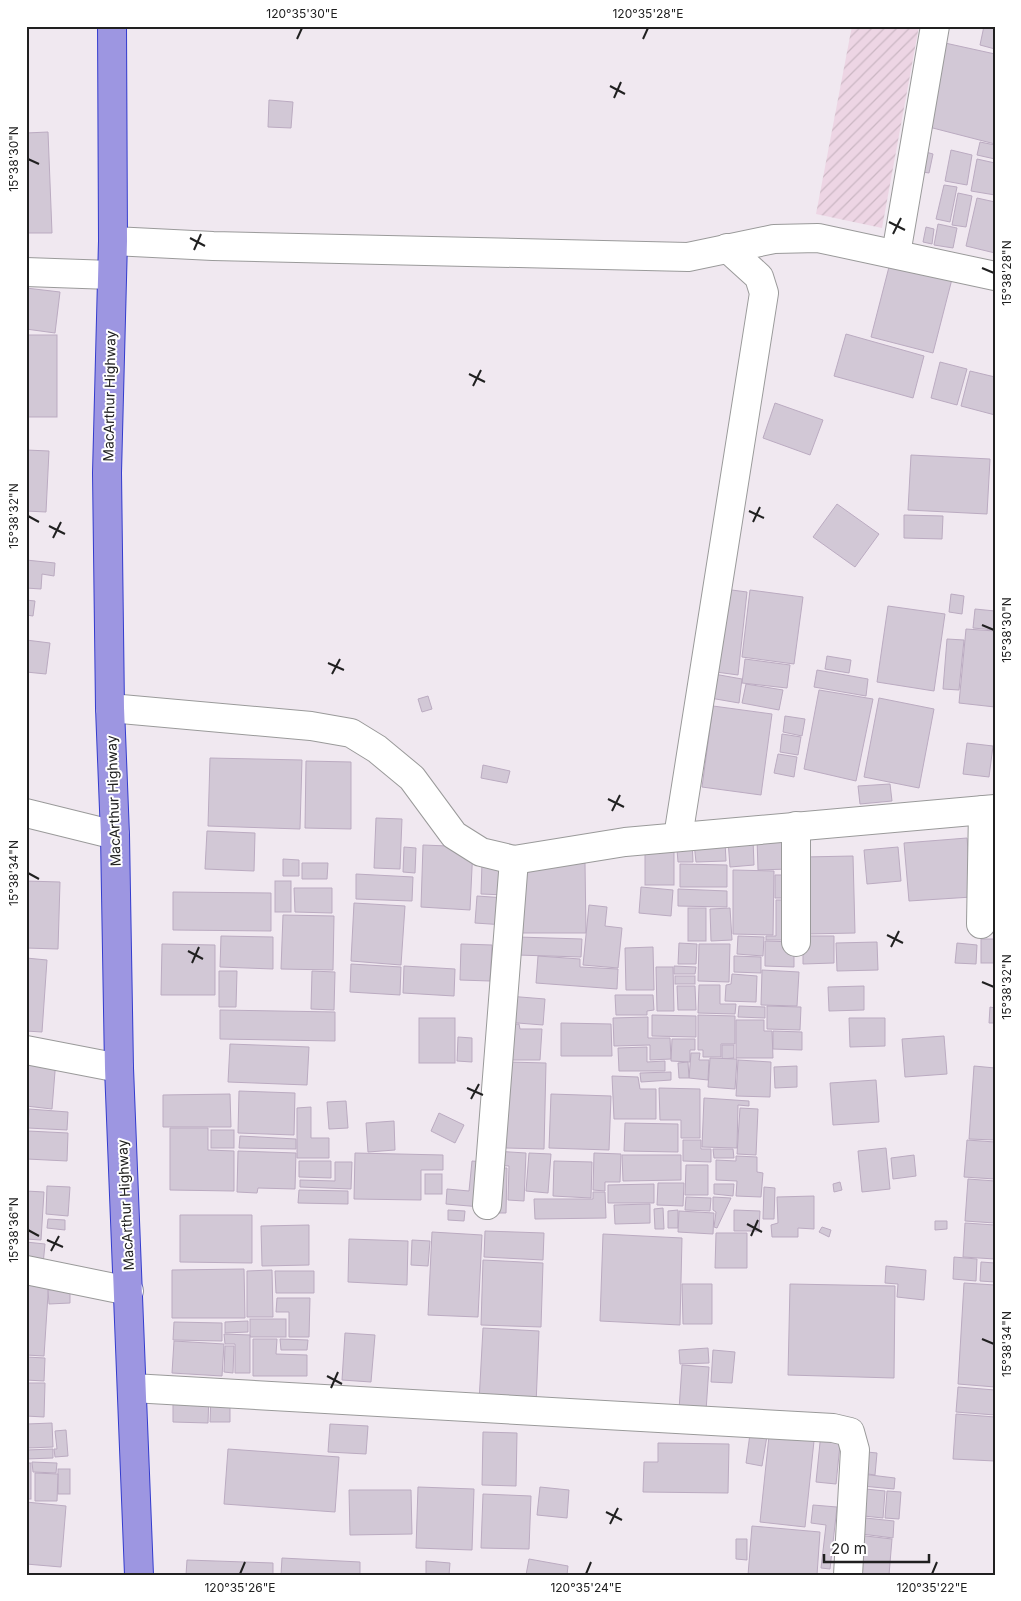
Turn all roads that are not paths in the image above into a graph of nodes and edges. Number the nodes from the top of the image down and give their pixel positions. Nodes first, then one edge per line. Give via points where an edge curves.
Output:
1 (112, 26) edge
2 (935, 26) edge
3 (113, 241) junction
4 (727, 248) junction
5 (896, 254) junction
6 (26, 272) edge
7 (111, 275) junction
8 (995, 276) edge
9 (110, 708) junction
10 (989, 809) edge
11 (26, 813) edge
12 (796, 826) junction
13 (115, 835) junction
14 (678, 837) junction
15 (514, 860) junction
16 (981, 924) dead end
17 (796, 942) dead end
18 (26, 1050) edge
19 (119, 1068) junction
20 (487, 1205) dead end
21 (26, 1270) edge
22 (129, 1290) junction
23 (132, 1388) junction
24 (139, 1575) edge
25 (848, 1575) edge

1 - 3 highway, MacArthur Highway
2 - 5 street
3 - 4 street via 688,256
3 - 7 highway, MacArthur Highway
4 - 5 street via 774,239 818,238
4 - 14 street via 759,277 764,293
5 - 8 street
6 - 7 street
7 - 9 highway, MacArthur Highway via 107,473
9 - 13 highway, MacArthur Highway
9 - 15 street via 311,726 351,734 377,749 412,778 454,835 482,852
10 - 12 street
10 - 16 street
11 - 13 street
12 - 14 street
12 - 17 street
13 - 19 highway, MacArthur Highway
14 - 15 street
15 - 20 street
18 - 19 street
19 - 22 highway, MacArthur Highway
21 - 22 street
22 - 23 highway, MacArthur Highway
23 - 24 highway, MacArthur Highway
23 - 25 street via 833,1428 850,1432 856,1450

